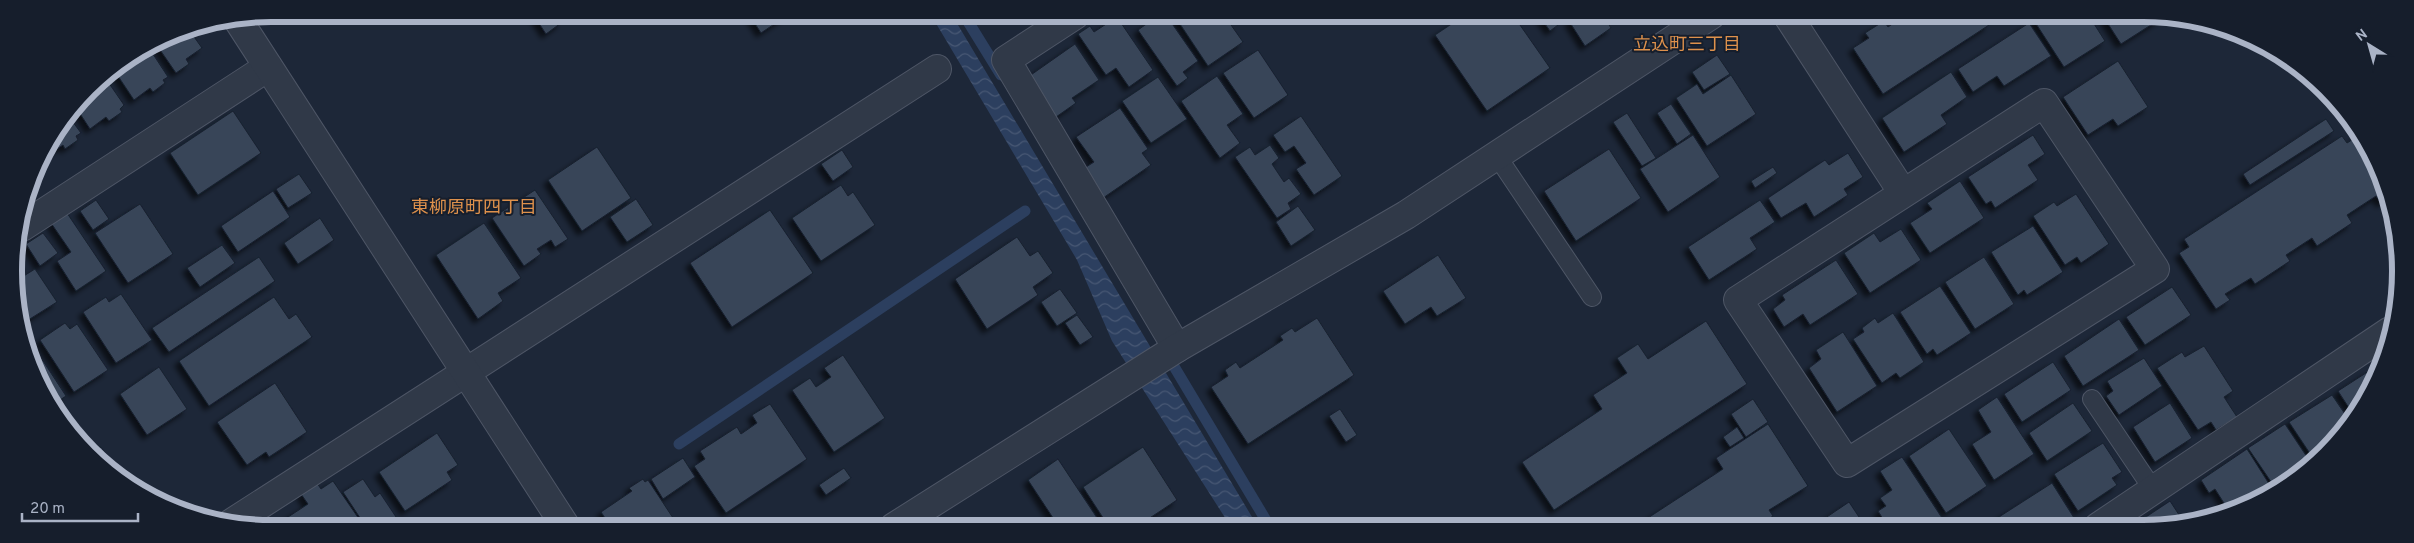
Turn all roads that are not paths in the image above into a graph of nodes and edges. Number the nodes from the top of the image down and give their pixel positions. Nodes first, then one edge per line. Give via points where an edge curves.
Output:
1 (1064, 22) edge
2 (1702, 22) edge
3 (1792, 22) edge
4 (241, 25) edge
5 (268, 67) junction
6 (937, 69) dead end
7 (1497, 156) junction
8 (1903, 193) junction
9 (27, 224) edge
10 (1592, 297) dead end
11 (2383, 336) edge
12 (1177, 348) junction
13 (466, 372) junction
14 (2092, 399) dead end
15 (2154, 491) junction
16 (239, 518) edge
17 (561, 520) edge
18 (905, 520) edge
19 (2109, 520) edge

1 - 12 street via 1006,60
2 - 7 street
3 - 8 street
4 - 5 street
5 - 9 street
5 - 13 street
6 - 13 street
7 - 10 lane
7 - 12 street via 1406,215
8 - 8 street via 2044,103 2155,269 1847,463 1738,300
11 - 15 street
12 - 18 street
13 - 16 street
13 - 17 street
14 - 15 lane
15 - 19 street

